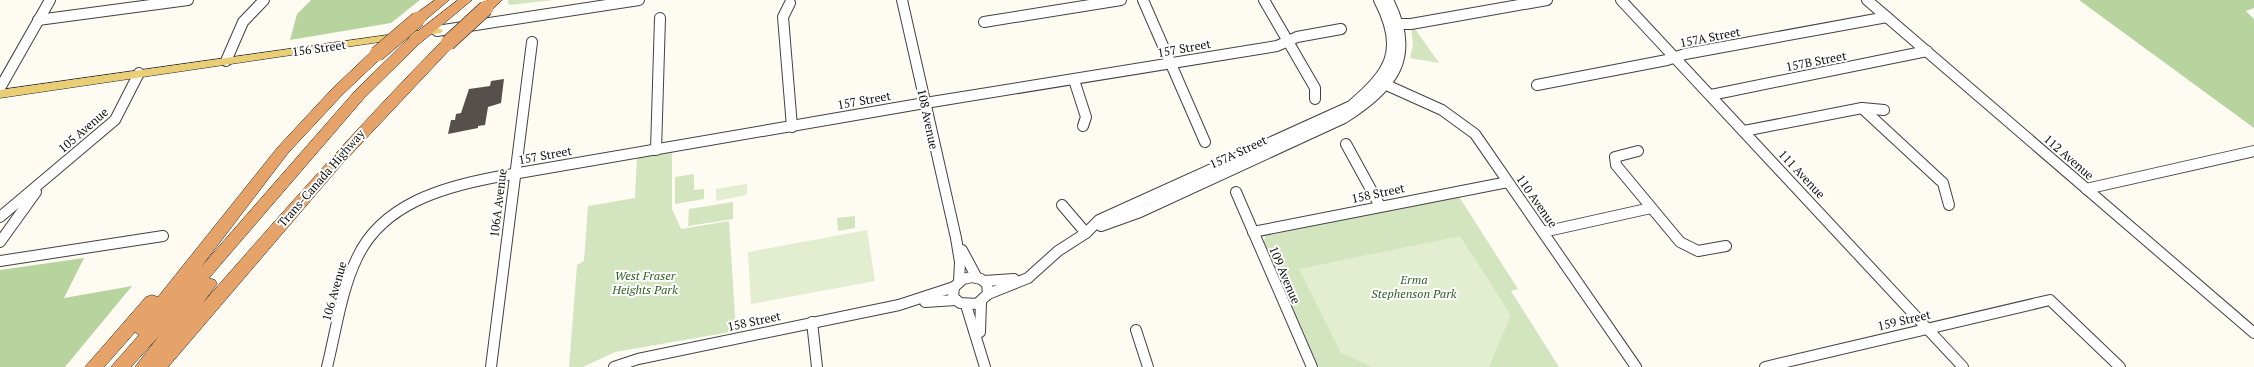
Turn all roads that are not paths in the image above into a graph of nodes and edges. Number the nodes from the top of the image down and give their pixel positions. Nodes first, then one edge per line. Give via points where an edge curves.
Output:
1 (50, 0) edge
2 (188, 0) edge
3 (264, 0) edge
4 (443, 0) edge
5 (466, 0) edge
6 (475, 0) edge
7 (496, 0) edge
8 (639, 0) edge
9 (902, 0) edge
10 (1121, 0) edge
11 (1143, 0) edge
12 (1264, 0) edge
13 (1379, 0) edge
14 (1388, 0) edge
15 (1547, 0) edge
16 (1621, 0) edge
17 (1867, 0) edge
18 (790, 3) dead end
19 (1888, 17) junction
20 (660, 18) dead end
21 (38, 20) junction
22 (984, 22) dead end
23 (1395, 24) junction
24 (427, 28) junction
25 (1341, 29) dead end
26 (532, 42) dead end
27 (1288, 42) junction
28 (1927, 51) junction
29 (1675, 57) junction
30 (226, 61) junction
31 (1170, 64) junction
32 (139, 73) junction
33 (1074, 80) junction
34 (1382, 83) junction
35 (1537, 85) dead end
36 (0, 88) edge
37 (0, 94) edge
38 (1711, 95) junction
39 (1315, 98) dead end
40 (924, 103) junction
41 (1862, 108) junction
42 (1884, 110) dead end
43 (1083, 126) dead end
44 (792, 127) junction
45 (1744, 131) junction
46 (1205, 142) dead end
47 (1346, 144) dead end
48 (656, 150) junction
49 (1638, 151) dead end
50 (2254, 151) edge
51 (515, 174) junction
52 (259, 178) junction
53 (46, 179) junction
54 (1508, 182) junction
55 (2086, 189) junction
56 (1236, 192) dead end
57 (1062, 205) dead end
58 (1949, 205) dead end
59 (1380, 206) junction
60 (1651, 208) junction
61 (396, 211) joint
62 (0, 217) edge
63 (1089, 230) junction
64 (1253, 232) junction
65 (1542, 232) junction
66 (163, 236) dead end
67 (956, 238) junction
68 (0, 242) edge
69 (1726, 246) dead end
70 (0, 261) edge
71 (1037, 270) junction
72 (981, 279) junction
73 (956, 284) junction
74 (985, 298) junction
75 (961, 303) junction
76 (899, 305) junction
77 (812, 322) junction
78 (1927, 328) junction
79 (1136, 330) dead end
80 (2254, 333) edge
81 (980, 346) junction
82 (94, 367) edge
83 (111, 367) edge
84 (120, 367) edge
85 (144, 367) edge
86 (158, 367) edge
87 (327, 367) edge
88 (491, 367) edge
89 (614, 367) edge
90 (817, 367) edge
91 (985, 367) edge
92 (1148, 367) edge
93 (1312, 367) edge
94 (1636, 367) edge
95 (1765, 367) edge
96 (1963, 367) edge
97 (2120, 367) edge

1 - 21 street
2 - 21 street
3 - 30 street via 243,22
4 - 24 highway
5 - 24 highway
6 - 24 highway
7 - 86 highway, Trans-Canada Highway, bridge via 448,43 341,154
8 - 24 street, 156 Street
9 - 40 street, 108 Avenue
10 - 22 street
11 - 31 street
12 - 27 street
13 - 23 street
14 - 23 street
15 - 23 street
16 - 29 street, 111 Avenue
17 - 19 street, 112 Avenue
18 - 44 street via 783,17
19 - 28 street, 112 Avenue
19 - 29 street, 157A Street
20 - 48 street
21 - 36 street
23 - 34 street via 1402,39 1401,54 1397,68
24 - 30 main road, 156 Street
24 - 52 highway, bridge via 377,54 337,92
24 - 84 highway via 360,94
24 - 85 highway via 318,152 187,310
25 - 27 street, 157 Street via 1297,37
26 - 51 street, 106A Avenue
27 - 31 street, 157 Street
27 - 39 street via 1315,88
28 - 38 street, 157B Street
28 - 55 street, 112 Avenue
29 - 35 street, 157A Street
29 - 38 street, 111 Avenue
30 - 32 main road, 156 Street
31 - 33 street, 157 Street
31 - 46 street
32 - 37 main road, 156 Street
32 - 53 street, 105 Avenue via 115,120
33 - 40 street, 157 Street
33 - 43 street via 1086,117
34 - 54 street, 110 Avenue via 1435,104 1454,115 1475,134
34 - 63 street, 157A Street via 1369,102 1344,118 1140,212
38 - 45 street, 111 Avenue
40 - 44 street, 157 Street
40 - 67 street, 108 Avenue
41 - 42 street
41 - 45 street
41 - 58 street via 1943,183
44 - 48 street, 157 Street
45 - 78 street, 111 Avenue
47 - 59 street
48 - 51 street, 157 Street
49 - 60 street via 1615,157 1616,165
50 - 55 street
51 - 61 street, 157 Street via 441,189 418,197
51 - 88 street, 106A Avenue
52 - 82 highway
52 - 83 highway via 161,307
53 - 62 street, 105 Avenue
53 - 68 street, 105 Avenue
54 - 59 street, 158 Street
54 - 65 street, 110 Avenue
55 - 80 street, 112 Avenue
56 - 64 street, 109 Avenue
57 - 63 street
59 - 64 street, 158 Street
60 - 65 street
60 - 69 street via 1687,247 1698,251
61 - 87 street, 106 Avenue via 371,234 354,263
63 - 71 street, 157A Street via 1058,251
64 - 93 street, 109 Avenue
65 - 94 street, 110 Avenue
66 - 70 street
67 - 72 street, 108 Avenue via 966,261
67 - 73 street, 108 Avenue via 960,262
71 - 72 street, 157A Street via 1016,279
71 - 74 street, 157A Street via 1024,280
72 - 73 street via 967,278
72 - 74 street via 989,287
73 - 75 street via 952,294
73 - 76 street, 158 Street
74 - 75 street
74 - 81 street via 979,315
75 - 76 street, 158 Street
75 - 81 street
76 - 77 street, 158 Street
77 - 89 street, 158 Street via 638,359
77 - 90 street
78 - 95 street, 159 Street
78 - 96 street, 111 Avenue
78 - 97 street, 159 Street via 2050,300
79 - 92 street
81 - 91 street

